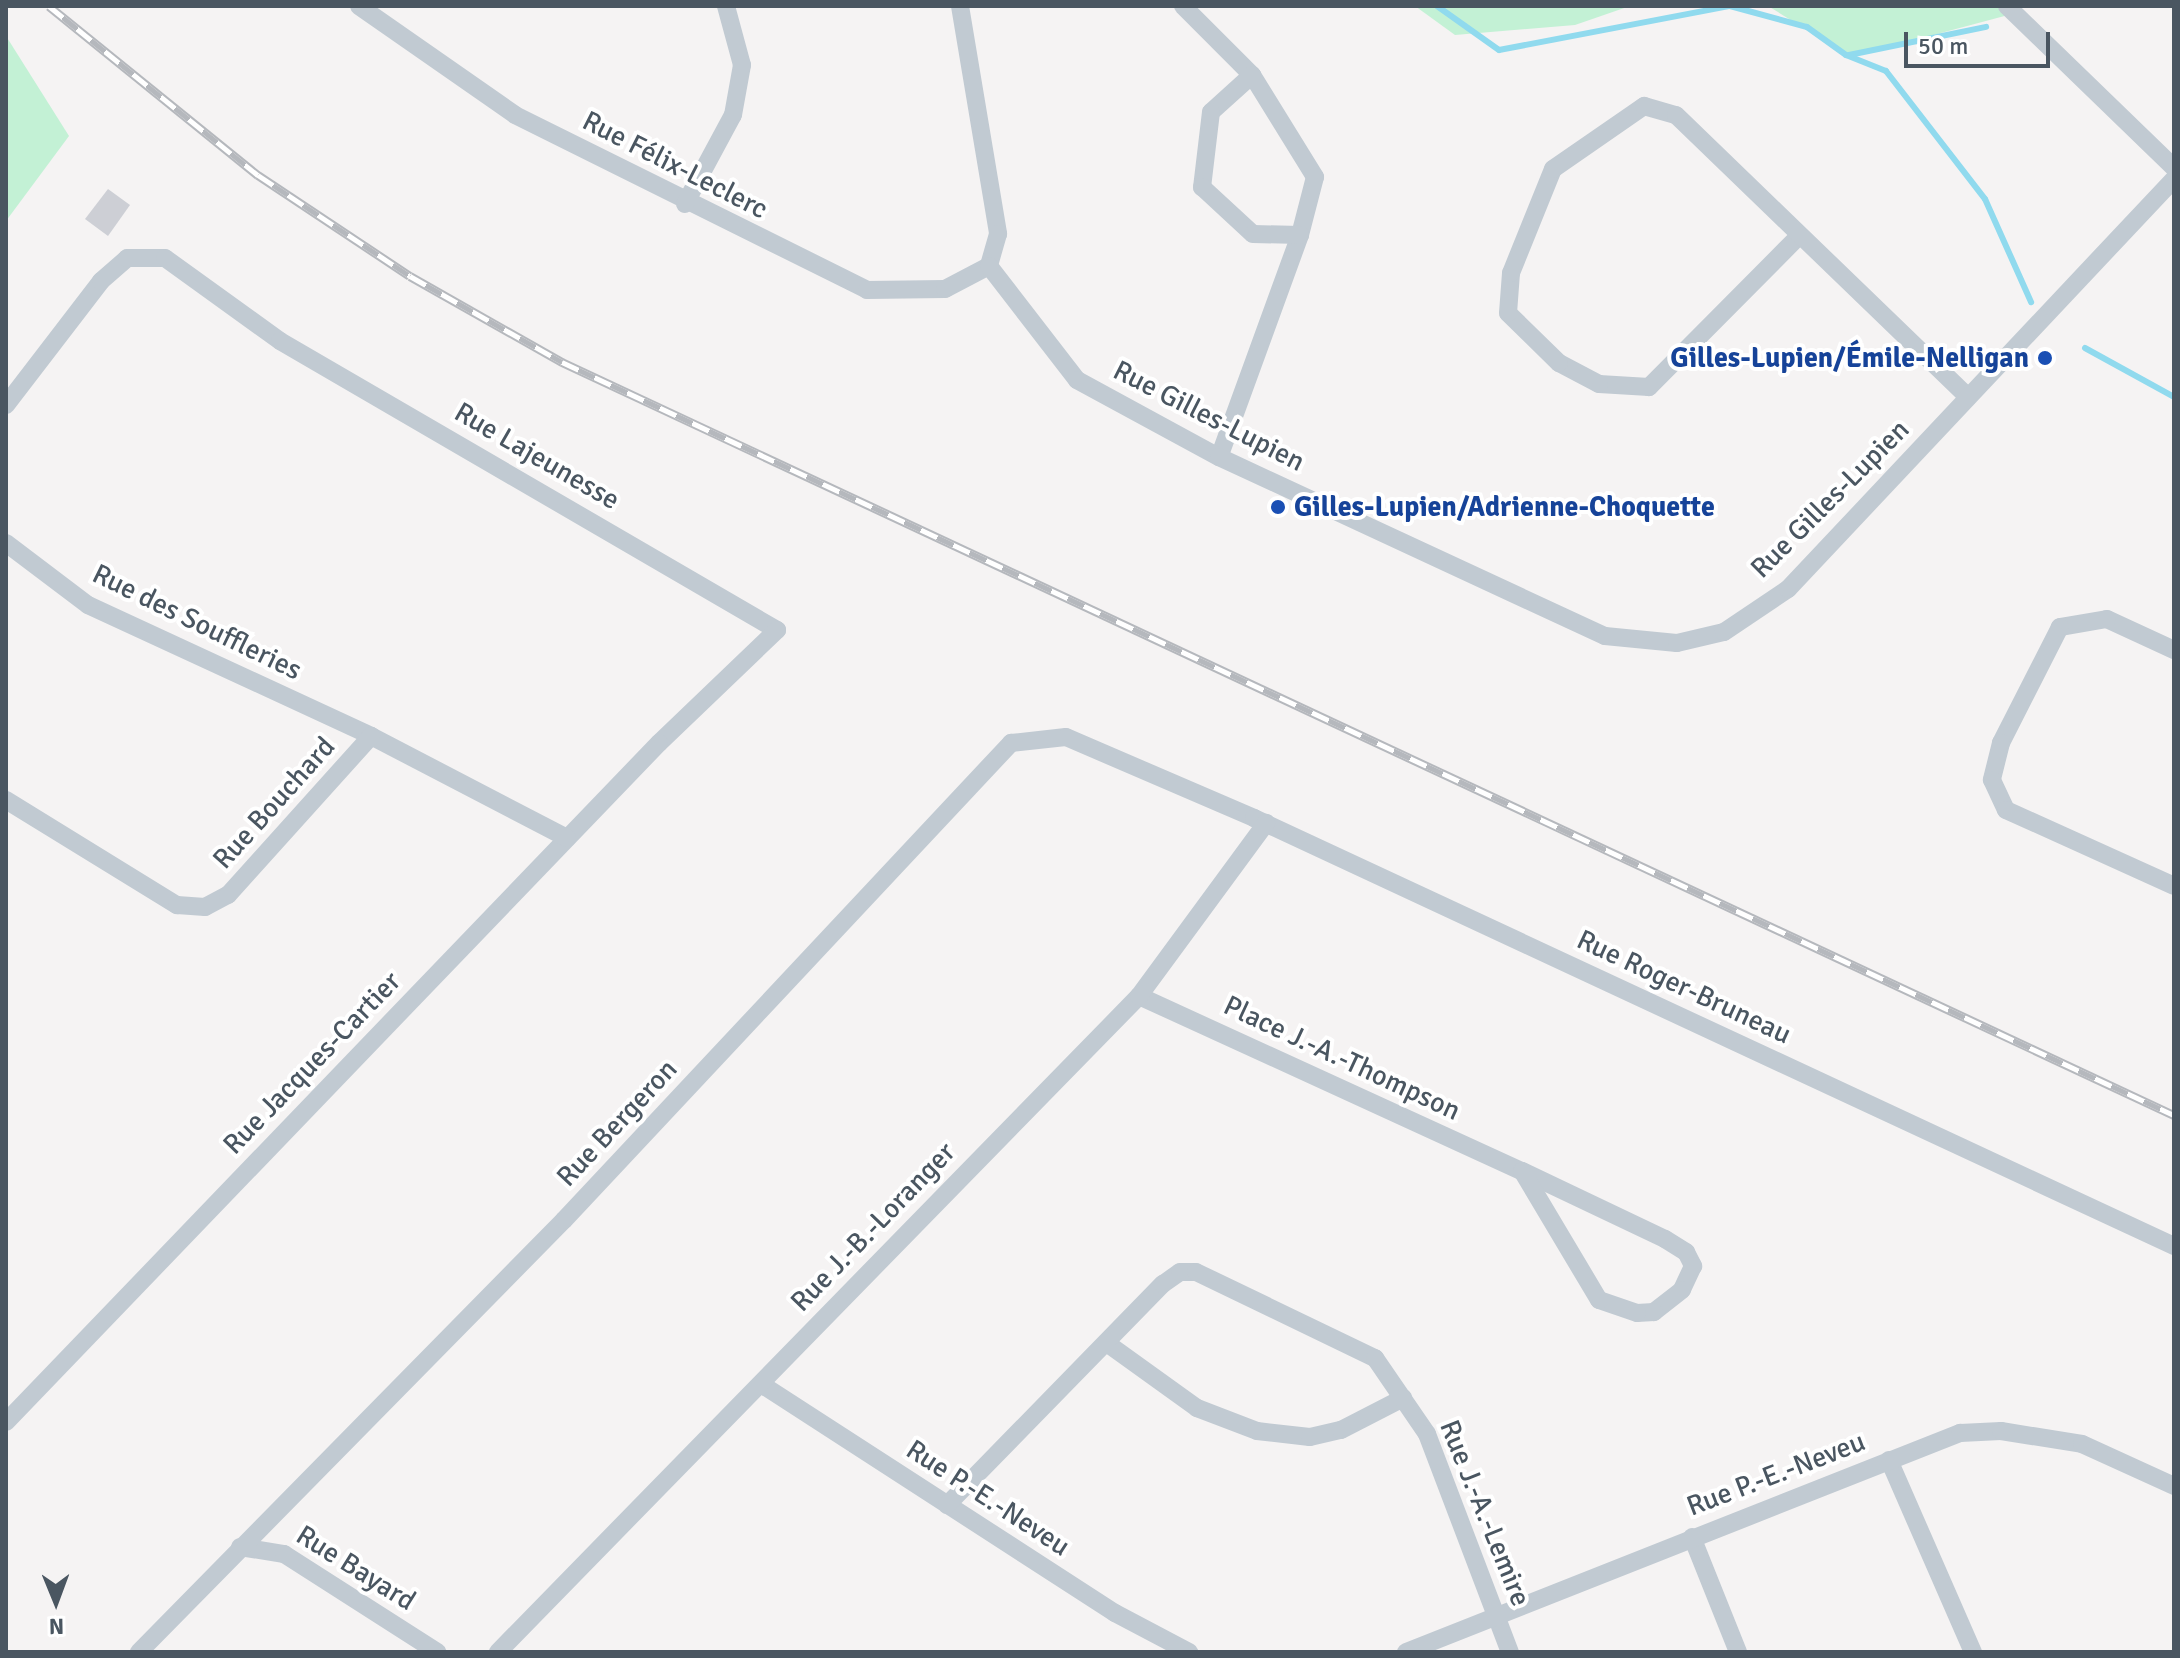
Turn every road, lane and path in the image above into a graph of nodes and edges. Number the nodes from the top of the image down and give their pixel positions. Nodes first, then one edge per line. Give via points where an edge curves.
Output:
1 (359, 6) edge
2 (726, 6) edge
3 (962, 6) edge
4 (1183, 6) edge
5 (2007, 6) edge
6 (1252, 75) junction
7 (2174, 168) edge
8 (2174, 179) edge
9 (685, 204) junction
10 (1300, 235) junction
11 (1799, 236) junction
12 (989, 266) junction
13 (1968, 397) junction
14 (6, 405) edge
15 (1219, 457) junction
16 (6, 543) edge
17 (2174, 650) edge
18 (371, 736) junction
19 (659, 743) joint
20 (1168, 782) joint
21 (6, 800) edge
22 (1266, 823) junction
23 (567, 838) junction
24 (2174, 886) edge
25 (1139, 996) junction
26 (1522, 1171) junction
27 (2174, 1246) edge
28 (1108, 1344) junction
29 (761, 1384) junction
30 (1403, 1398) junction
31 (6, 1422) edge
32 (1889, 1460) junction
33 (2174, 1486) edge
34 (947, 1505) junction
35 (1692, 1537) junction
36 (240, 1547) junction
37 (1496, 1614) junction
38 (139, 1652) edge
39 (437, 1652) edge
40 (498, 1652) edge
41 (1189, 1652) edge
42 (1406, 1652) edge
43 (1510, 1652) edge
44 (1738, 1652) edge
45 (1973, 1652) edge

1 - 9 street, Rue Félix-Leclerc via 515,115
2 - 9 street via 742,65 733,115
3 - 12 street via 998,234
4 - 6 street
5 - 7 street
6 - 10 street via 1315,177
6 - 10 street via 1211,112 1202,187 1253,234
8 - 13 street, Rue Gilles-Lupien
9 - 12 street, Rue Félix-Leclerc via 867,290 945,289
10 - 15 street
11 - 11 street via 1676,115 1644,106 1553,169 1511,273 1508,313 1559,363 1599,384 1649,387
11 - 13 street
12 - 15 street, Rue Gilles-Lupien via 1077,380
13 - 15 street, Rue Gilles-Lupien via 1788,589 1724,632 1677,643 1605,636
14 - 19 street, Rue Lajeunesse via 101,281 127,258 165,258 280,341 777,630
16 - 18 street, Rue des Souffleries via 88,605
17 - 24 street via 2107,619 2060,627 2001,743 1992,780 2006,810
18 - 21 street, Rue Bouchard via 228,895 205,907 177,905
18 - 23 street, Rue des Souffleries
19 - 23 street, Rue Jacques-Cartier
20 - 22 street, Rue Roger-Bruneau
20 - 36 street, Rue Bergeron via 1066,737 1011,743 564,1220
22 - 25 street, Rue J.-B.-Loranger
22 - 27 street, Rue Roger-Bruneau
23 - 31 street, Rue Jacques-Cartier
25 - 26 street, Place J.-A.-Thompson
25 - 29 street, Rue J.-B.-Loranger
26 - 26 street, Place J.-A.-Thompson via 1599,1300 1637,1313 1654,1312 1682,1290 1693,1266 1686,1252
28 - 30 street, Rue J.-A.-Lemire via 1197,1408 1257,1431 1310,1437 1341,1430
28 - 30 street, Rue J.-A.-Lemire via 1163,1284 1180,1272 1196,1272 1375,1358
28 - 34 street, Rue J.-A.-Lemire
29 - 34 street, Rue P.-E.-Neveu
29 - 40 street, Rue J.-B.-Loranger
30 - 37 street, Rue J.-A.-Lemire via 1427,1434
32 - 33 street, Rue P.-E.-Neveu via 1960,1433 2001,1431 2082,1444
32 - 35 street, Rue P.-E.-Neveu
32 - 45 street
34 - 41 street, Rue P.-E.-Neveu via 1115,1613
35 - 37 street, Rue P.-E.-Neveu
35 - 44 street
36 - 38 street, Rue Bergeron
36 - 39 street, Rue Bayard via 284,1554
37 - 42 street, Rue P.-E.-Neveu
37 - 43 street, Rue J.-A.-Lemire

